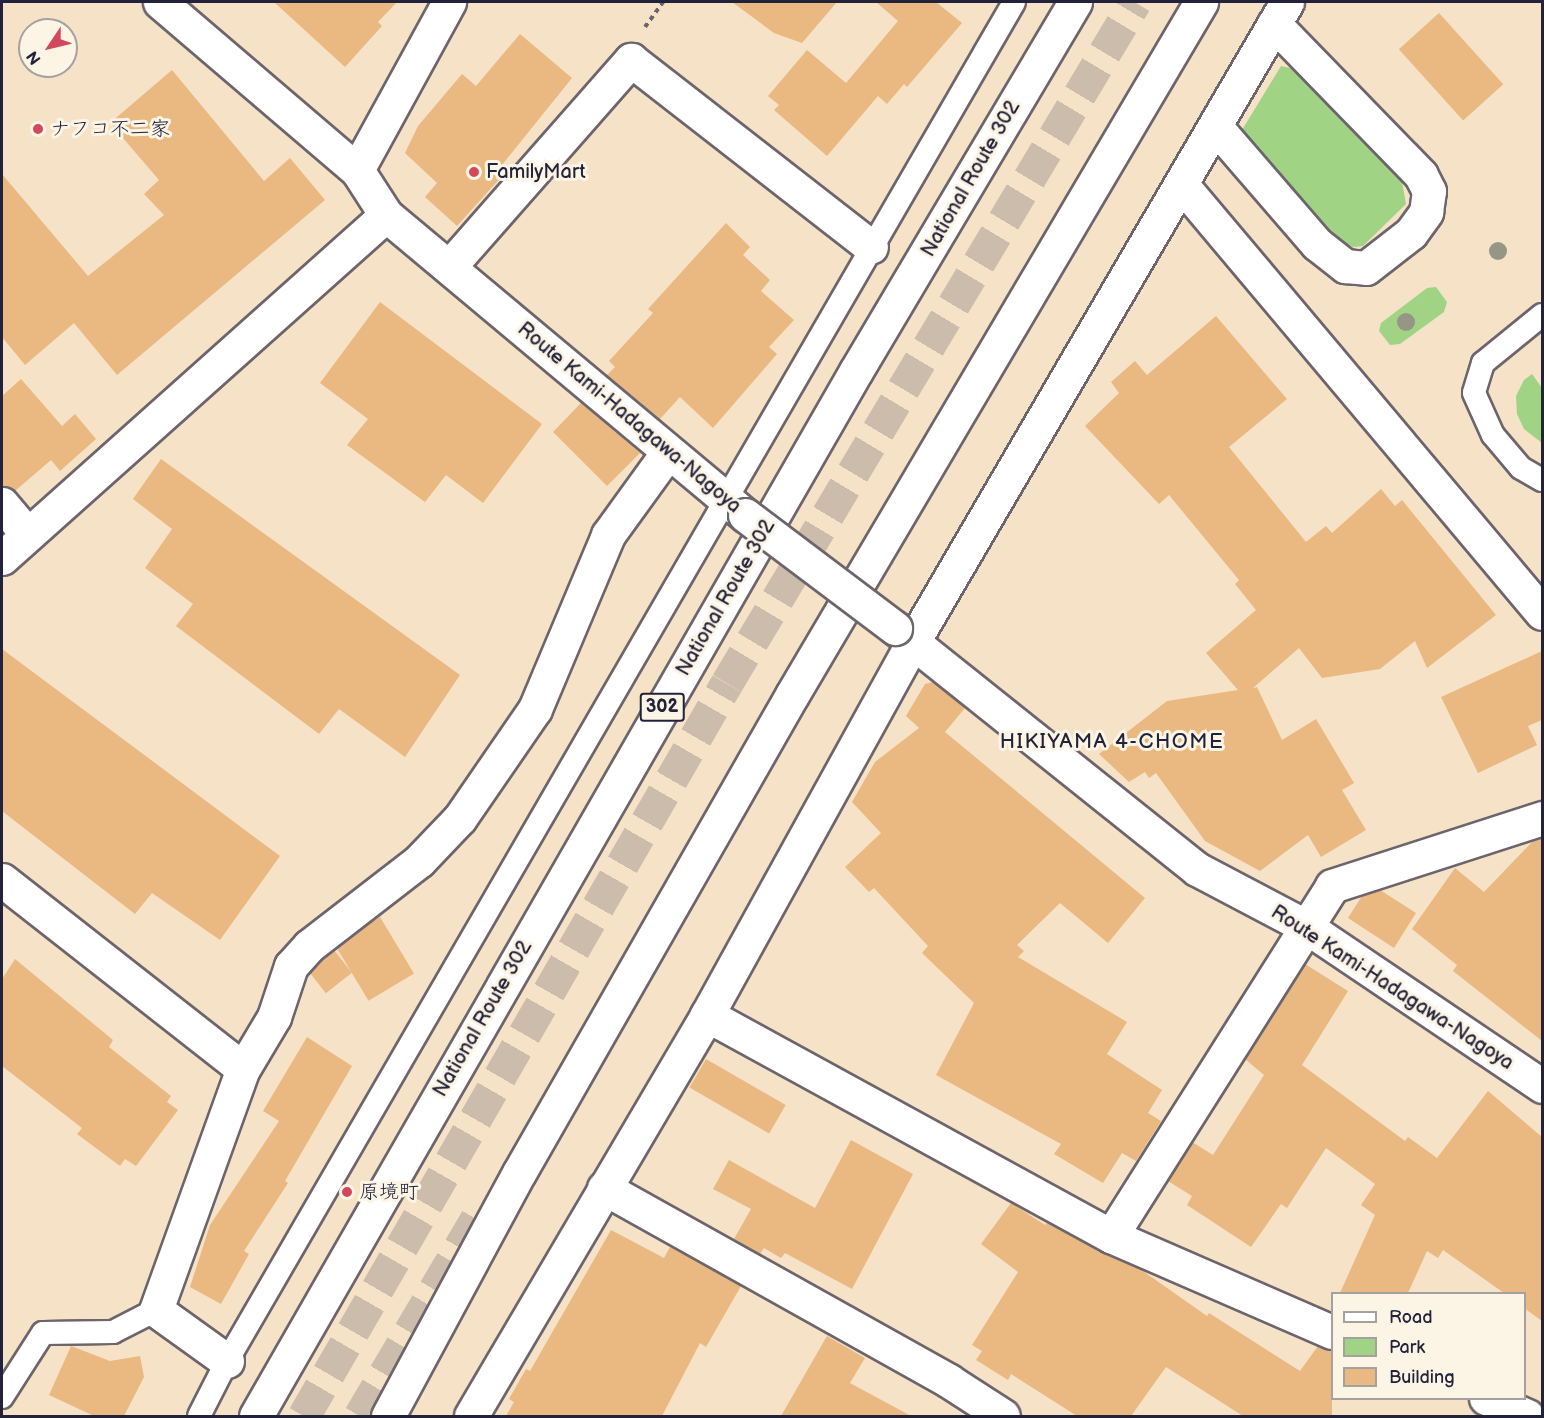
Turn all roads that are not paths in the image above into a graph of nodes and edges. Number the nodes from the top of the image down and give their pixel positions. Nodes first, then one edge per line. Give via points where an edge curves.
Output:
1 (160, 2) edge
2 (449, 2) edge
3 (1014, 2) edge
4 (1075, 2) edge
5 (1201, 2) edge
6 (1280, 13) edge
7 (1215, 126) junction
8 (357, 170) junction
9 (1182, 185) junction
10 (386, 215) junction
11 (872, 247) junction
12 (449, 267) junction
13 (1542, 315) edge
14 (668, 452) junction
15 (1542, 480) edge
16 (2, 504) edge
17 (735, 507) junction
18 (28, 535) junction
19 (2, 558) edge
20 (1542, 613) edge
21 (904, 634) junction
22 (1542, 818) edge
23 (2, 880) edge
24 (1305, 926) junction
25 (707, 1016) junction
26 (243, 1069) junction
27 (1542, 1086) edge
28 (604, 1188) junction
29 (1111, 1236) junction
30 (156, 1310) junction
31 (1331, 1332) edge
32 (227, 1361) junction
33 (2, 1397) edge
34 (1491, 1400) edge
35 (199, 1416) edge
36 (256, 1416) edge
37 (388, 1416) edge
38 (471, 1416) edge
39 (1003, 1416) edge
40 (1527, 1416) edge

1 - 8 main road, Route Kami-Hadagawa-Nagoya
2 - 8 main road
3 - 11 lane
4 - 36 main road, National Route 302 / 302 via 856,371
5 - 37 main road via 792,695 519,1173
6 - 7 main road
6 - 7 main road via 1421,175 1429,191 1426,212 1411,233 1366,268 1345,266 1317,244
7 - 9 main road
8 - 10 main road, Route Kami-Hadagawa-Nagoya
9 - 20 main road
9 - 21 main road
10 - 12 main road, Route Kami-Hadagawa-Nagoya
10 - 18 main road
11 - 12 main road via 631,60
11 - 17 lane
12 - 14 main road, Route Kami-Hadagawa-Nagoya
13 - 15 lane via 1483,363 1474,393 1493,435 1521,468
14 - 17 main road, Route Kami-Hadagawa-Nagoya
14 - 26 main road via 608,535 535,709 481,788 460,818 419,861 309,946 291,966 274,1017
16 - 18 main road
17 - 21 main road, Route Kami-Hadagawa-Nagoya, bridge
17 - 32 lane
18 - 19 main road
21 - 24 main road, Route Kami-Hadagawa-Nagoya via 1197,869
21 - 25 main road
22 - 24 main road via 1332,886
23 - 26 main road
24 - 27 main road, Route Kami-Hadagawa-Nagoya
24 - 29 main road
25 - 28 main road
25 - 29 main road
26 - 30 main road
28 - 38 main road
28 - 39 main road via 950,1381
29 - 31 main road
30 - 32 main road
30 - 33 lane via 113,1332 43,1333
32 - 35 lane
34 - 40 main road

